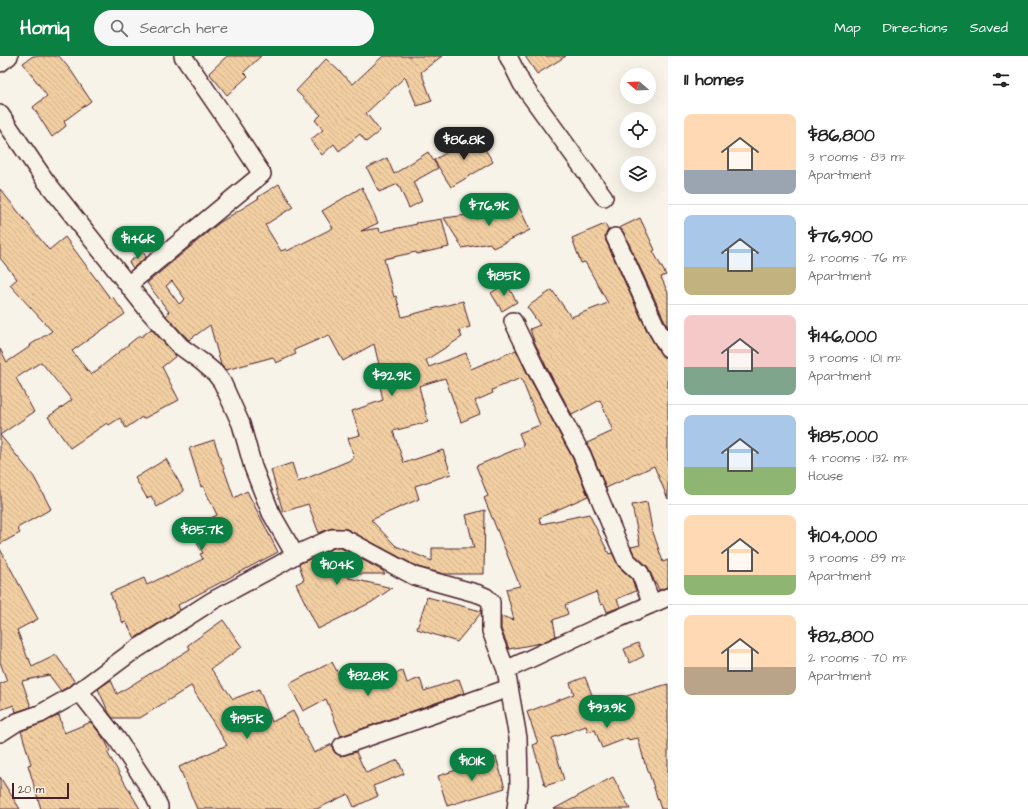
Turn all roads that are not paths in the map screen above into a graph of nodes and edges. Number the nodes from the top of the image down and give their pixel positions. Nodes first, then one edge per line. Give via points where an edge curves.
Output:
1 (9, 56) edge
2 (183, 56) edge
3 (508, 56) edge
4 (0, 63) edge
5 (0, 114) edge
6 (604, 197) dead end
7 (615, 237) dead end
8 (128, 285) junction
9 (513, 321) dead end
10 (668, 348) edge
11 (295, 555) junction
12 (668, 597) edge
13 (652, 604) junction
14 (506, 670) junction
15 (509, 688) junction
16 (79, 692) junction
17 (0, 733) edge
18 (342, 746) dead end
19 (159, 809) edge
20 (516, 809) edge

1 - 4 street
2 - 8 street via 262,174
3 - 6 street via 522,84
5 - 8 street via 45,180
7 - 10 street
8 - 11 street via 180,346 215,373 222,382 241,424 271,513
9 - 13 street via 536,371 582,455 626,560 640,573
11 - 14 street via 332,538 343,538 414,576 486,597 491,602 491,631
11 - 16 street via 212,601 129,654
12 - 13 street
13 - 14 street
14 - 15 street
15 - 18 street
15 - 20 street via 518,738 519,784
16 - 17 street
16 - 19 street via 117,739 152,792

